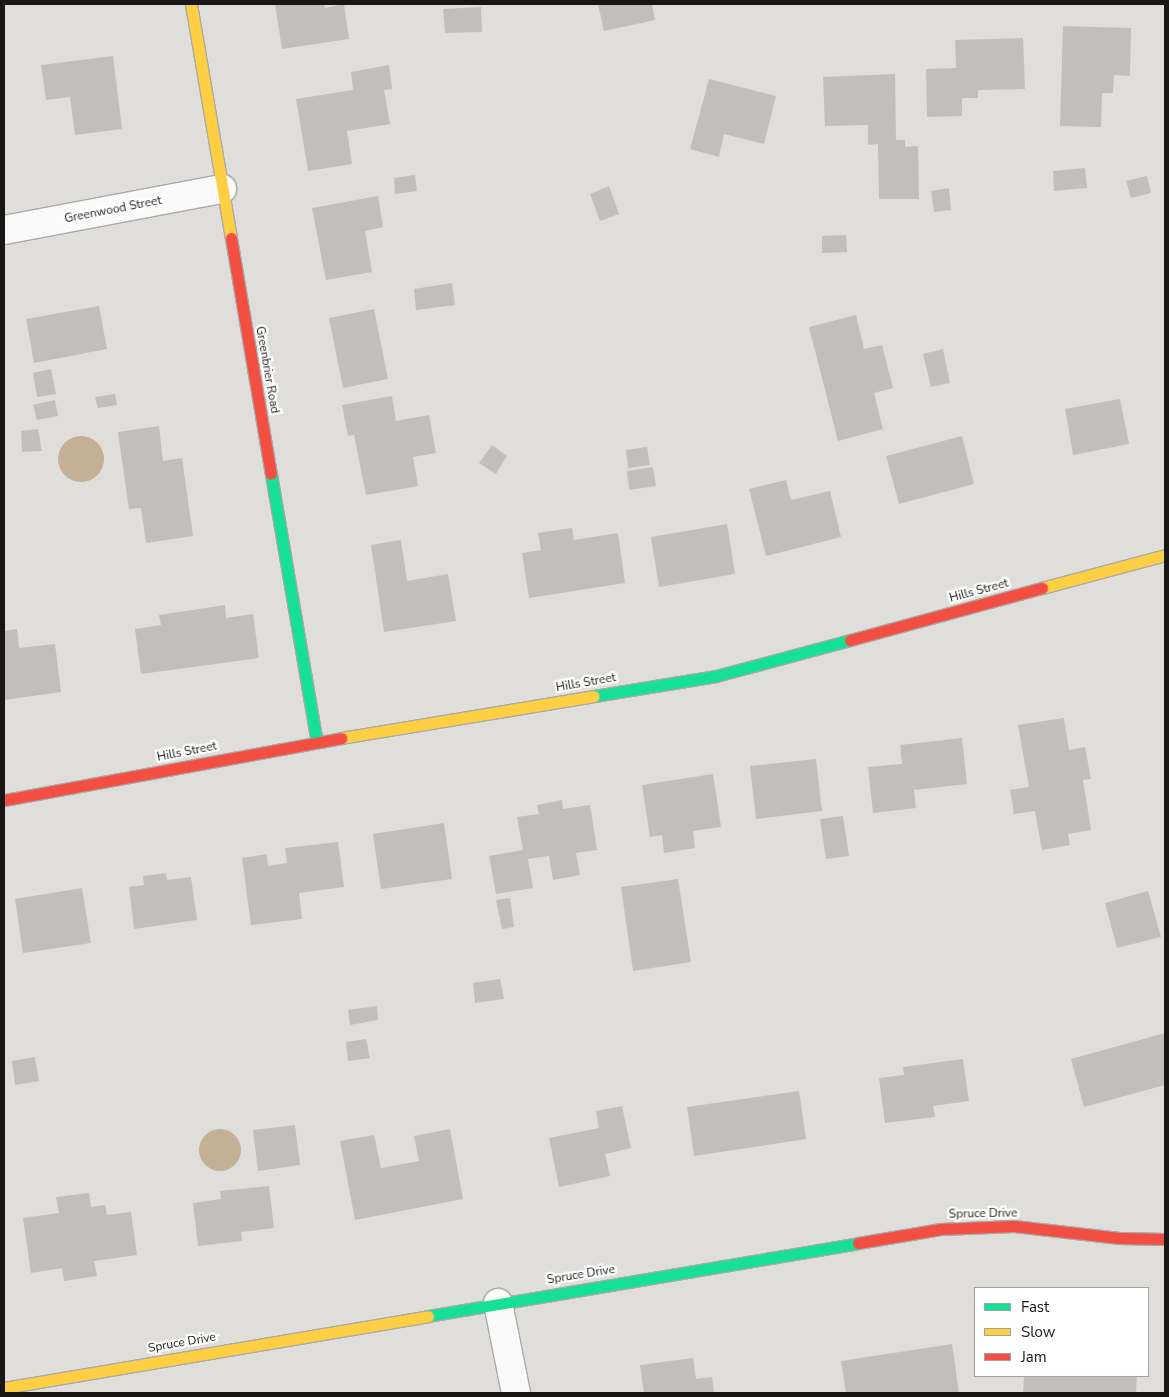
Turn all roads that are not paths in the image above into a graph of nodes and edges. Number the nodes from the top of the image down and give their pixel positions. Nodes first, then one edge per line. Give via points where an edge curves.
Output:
1 (191, 4) edge
2 (222, 190) junction
3 (4, 230) edge
4 (1165, 555) edge
5 (317, 742) junction
6 (4, 800) edge
7 (1165, 1239) edge
8 (498, 1303) junction
9 (4, 1388) edge
10 (516, 1393) edge

1 - 2 street, Greenbrier Road
2 - 3 street, Greenwood Street
2 - 5 street, Greenbrier Road
4 - 5 street, Hills Street via 716,676
5 - 6 street, Hills Street
7 - 8 street, Spruce Drive via 1014,1226 941,1229
8 - 9 street, Spruce Drive
8 - 10 street

